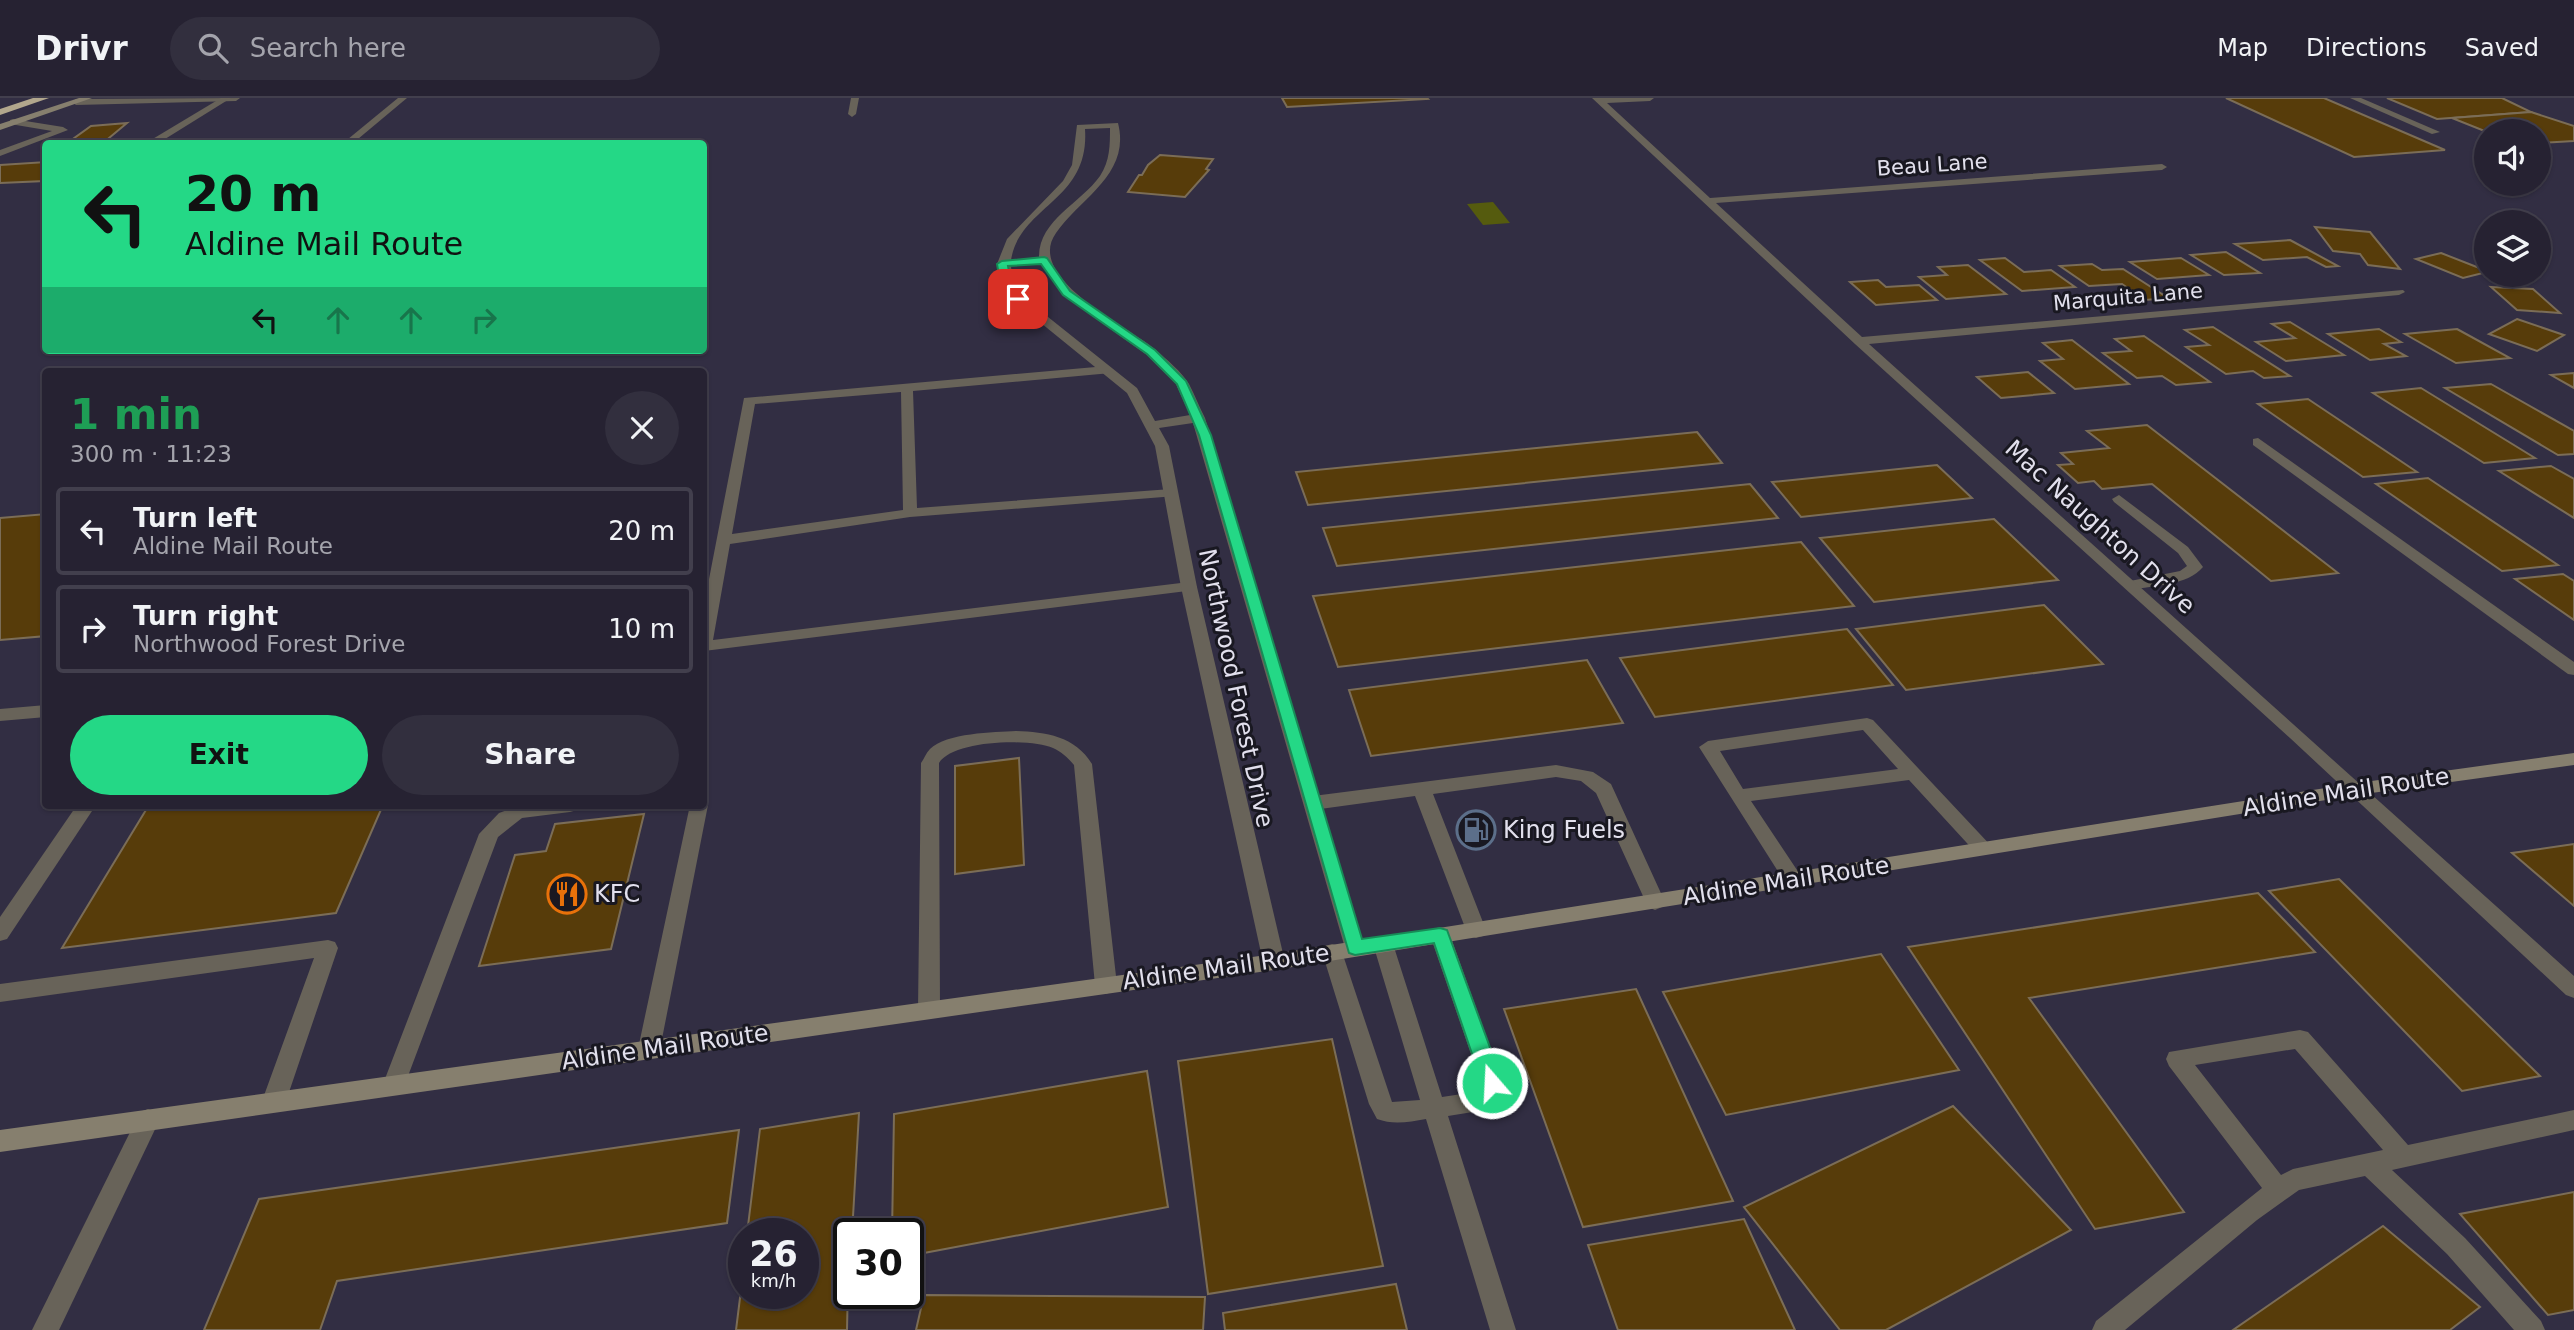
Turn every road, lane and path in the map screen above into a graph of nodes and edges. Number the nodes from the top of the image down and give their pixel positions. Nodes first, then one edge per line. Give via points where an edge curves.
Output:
1 (44, 98) edge
2 (88, 98) edge
3 (236, 98) edge
4 (403, 98) edge
5 (855, 98) edge
6 (1650, 98) edge
7 (2354, 98) edge
8 (227, 99) edge
9 (1597, 99) edge
10 (76, 102) junction
11 (0, 112) edge
12 (852, 114) dead end
13 (13, 122) junction
14 (0, 127) edge
15 (2434, 132) dead end
16 (156, 140) edge
17 (351, 140) edge
18 (0, 153) edge
19 (2162, 167) dead end
20 (1706, 201) junction
21 (1044, 260) junction
22 (1002, 264) junction
23 (2399, 292) dead end
24 (1859, 341) junction
25 (1107, 370) junction
26 (907, 387) junction
27 (1198, 418) junction
28 (1152, 425) junction
29 (2258, 442) dead end
30 (1171, 493) junction
31 (2119, 499) dead end
32 (910, 513) junction
33 (724, 540) junction
34 (2131, 585) junction
35 (1189, 587) junction
36 (707, 630) edge
37 (707, 646) edge
38 (2574, 670) edge
39 (42, 711) edge
40 (0, 715) edge
41 (2574, 759) edge
42 (1913, 773) junction
43 (1422, 789) junction
44 (2357, 789) junction
45 (1738, 796) junction
46 (1313, 803) junction
47 (84, 809) edge
48 (540, 809) edge
49 (698, 809) edge
50 (1984, 849) junction
51 (1793, 879) junction
52 (1655, 901) junction
53 (1476, 930) junction
54 (0, 933) edge
55 (1440, 935) junction
56 (1382, 944) junction
57 (1355, 948) junction
58 (1332, 952) junction
59 (1274, 962) junction
60 (1106, 985) junction
61 (2574, 989) edge
62 (0, 993) edge
63 (929, 1010) junction
64 (649, 1049) junction
65 (394, 1084) junction
66 (274, 1101) junction
67 (1434, 1108) junction
68 (148, 1119) junction
69 (2574, 1121) edge
70 (0, 1141) edge
71 (2403, 1156) junction
72 (2368, 1163) junction
73 (2279, 1191) junction
74 (46, 1330) edge
75 (1503, 1330) edge
76 (2105, 1330) edge
77 (2532, 1330) edge

1 - 11 highway
2 - 10 main road
3 - 8 street
4 - 17 street
5 - 12 street
6 - 9 street
7 - 15 street
8 - 10 street
8 - 16 street
9 - 20 street, Mac Naughton Drive
10 - 13 main road
13 - 14 main road
13 - 18 street via 63,130
19 - 20 street, Beau Lane
20 - 24 street, Mac Naughton Drive
21 - 22 street
21 - 22 street via 1044,242 1057,224 1104,177 1114,156 1115,125 1080,127 1077,164 1067,181 1015,235
21 - 27 street, Northwood Forest Drive via 1067,293 1151,352 1182,383
22 - 25 street, Northwood Forest Drive via 1006,282 1018,299
23 - 24 street, Marquita Lane
24 - 34 street, Mac Naughton Drive
25 - 26 street
25 - 28 street, Northwood Forest Drive via 1132,391
26 - 32 street
26 - 33 street via 749,401
27 - 28 street
27 - 46 street, Northwood Forest Drive
28 - 30 street, Northwood Forest Drive via 1162,446
29 - 38 street
30 - 32 street
30 - 35 street, Northwood Forest Drive
31 - 34 street via 2183,550 2195,567 2185,575
32 - 33 street
33 - 36 street
34 - 44 street, Mac Naughton Drive
35 - 37 street
35 - 59 street, Northwood Forest Drive
39 - 40 street
41 - 44 main road, Aldine Mail Route
42 - 45 street
42 - 45 street via 1867,724 1708,747
42 - 50 street
43 - 46 street
43 - 52 street via 1556,771 1586,776 1604,789
43 - 53 street
44 - 50 main road, Aldine Mail Route
44 - 61 street, Mac Naughton Drive
45 - 51 street
46 - 57 street, Northwood Forest Drive
47 - 54 street
48 - 65 street via 500,819 489,834
49 - 64 street
50 - 51 main road, Aldine Mail Route
51 - 52 main road, Aldine Mail Route
52 - 53 main road, Aldine Mail Route
53 - 55 main road, Aldine Mail Route
55 - 56 main road, Aldine Mail Route
55 - 67 street via 1492,1083 1488,1096 1479,1101
56 - 57 main road, Aldine Mail Route
56 - 67 street
57 - 58 main road, Aldine Mail Route
58 - 59 main road, Aldine Mail Route
58 - 67 street via 1385,1112
59 - 60 main road, Aldine Mail Route
60 - 63 main road, Aldine Mail Route
60 - 63 street via 1083,764 1058,743 1018,735 953,745 937,751 930,763
62 - 66 street via 328,948
63 - 64 main road, Aldine Mail Route
64 - 65 main road, Aldine Mail Route
65 - 66 main road, Aldine Mail Route
66 - 68 main road, Aldine Mail Route
67 - 75 street
68 - 70 main road, Aldine Mail Route
68 - 74 street
69 - 71 street
71 - 72 street
71 - 73 street via 2300,1039 2177,1059
72 - 73 street via 2293,1180
72 - 77 street via 2456,1246
73 - 76 street

